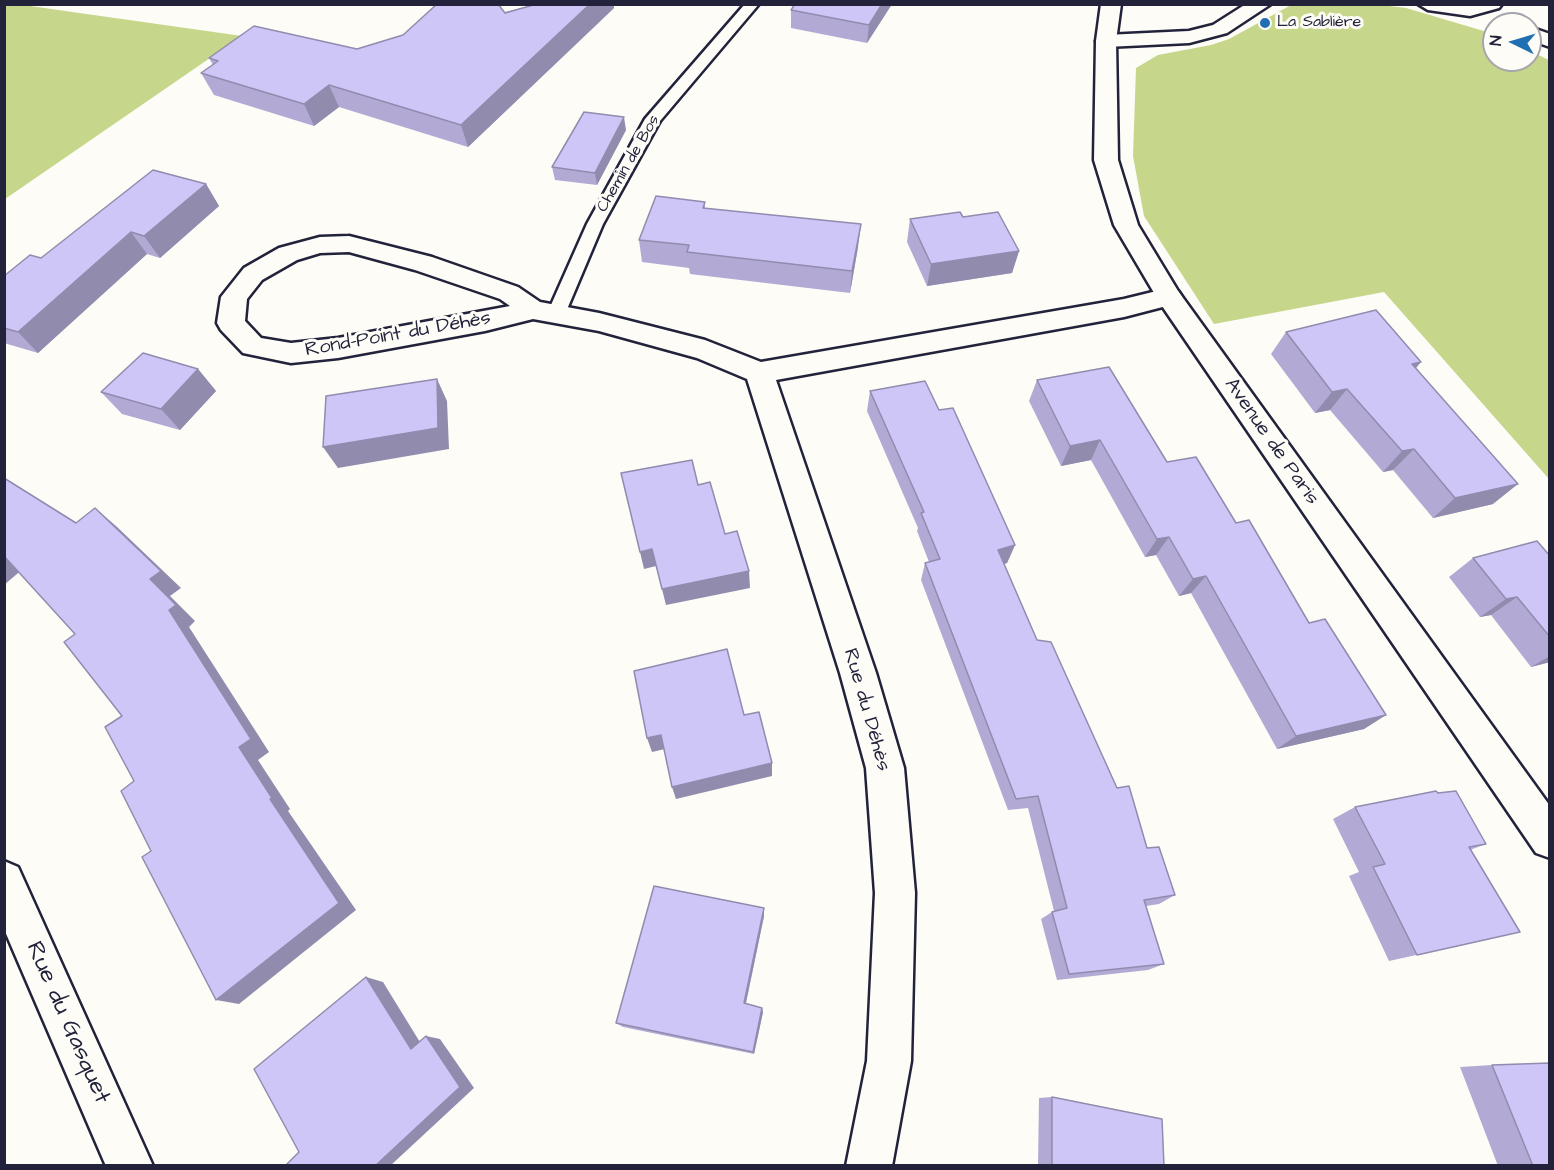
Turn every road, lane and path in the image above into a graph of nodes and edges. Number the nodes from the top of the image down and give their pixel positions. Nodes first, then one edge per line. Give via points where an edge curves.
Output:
1 (753, 4) edge
2 (1111, 4) edge
3 (1262, 4) edge
4 (1428, 4) edge
5 (1464, 7) edge
6 (1491, 12) edge
7 (1106, 41) junction
8 (1169, 297) junction
9 (545, 312) junction
10 (759, 373) junction
11 (1550, 839) edge
12 (4, 881) edge
13 (130, 1166) edge
14 (869, 1166) edge

1 - 9 lane, Chemin de Bos via 653,119
2 - 7 street, Avenue de Paris
3 - 7 street via 1220,30 1189,37
4 - 5 street
5 - 6 street
7 - 8 street, Avenue de Paris via 1106,160 1126,225
8 - 10 street
8 - 11 street, Avenue de Paris
9 - 9 street, Rond-Point du Déhès via 509,293 423,263 349,244 320,245 288,254 253,274 234,297 231,324 254,346 291,353
9 - 10 street via 705,350
10 - 14 street, Rue du Déhès via 858,673 885,768 895,892 890,1061
12 - 13 street, Rue du Gasquet

